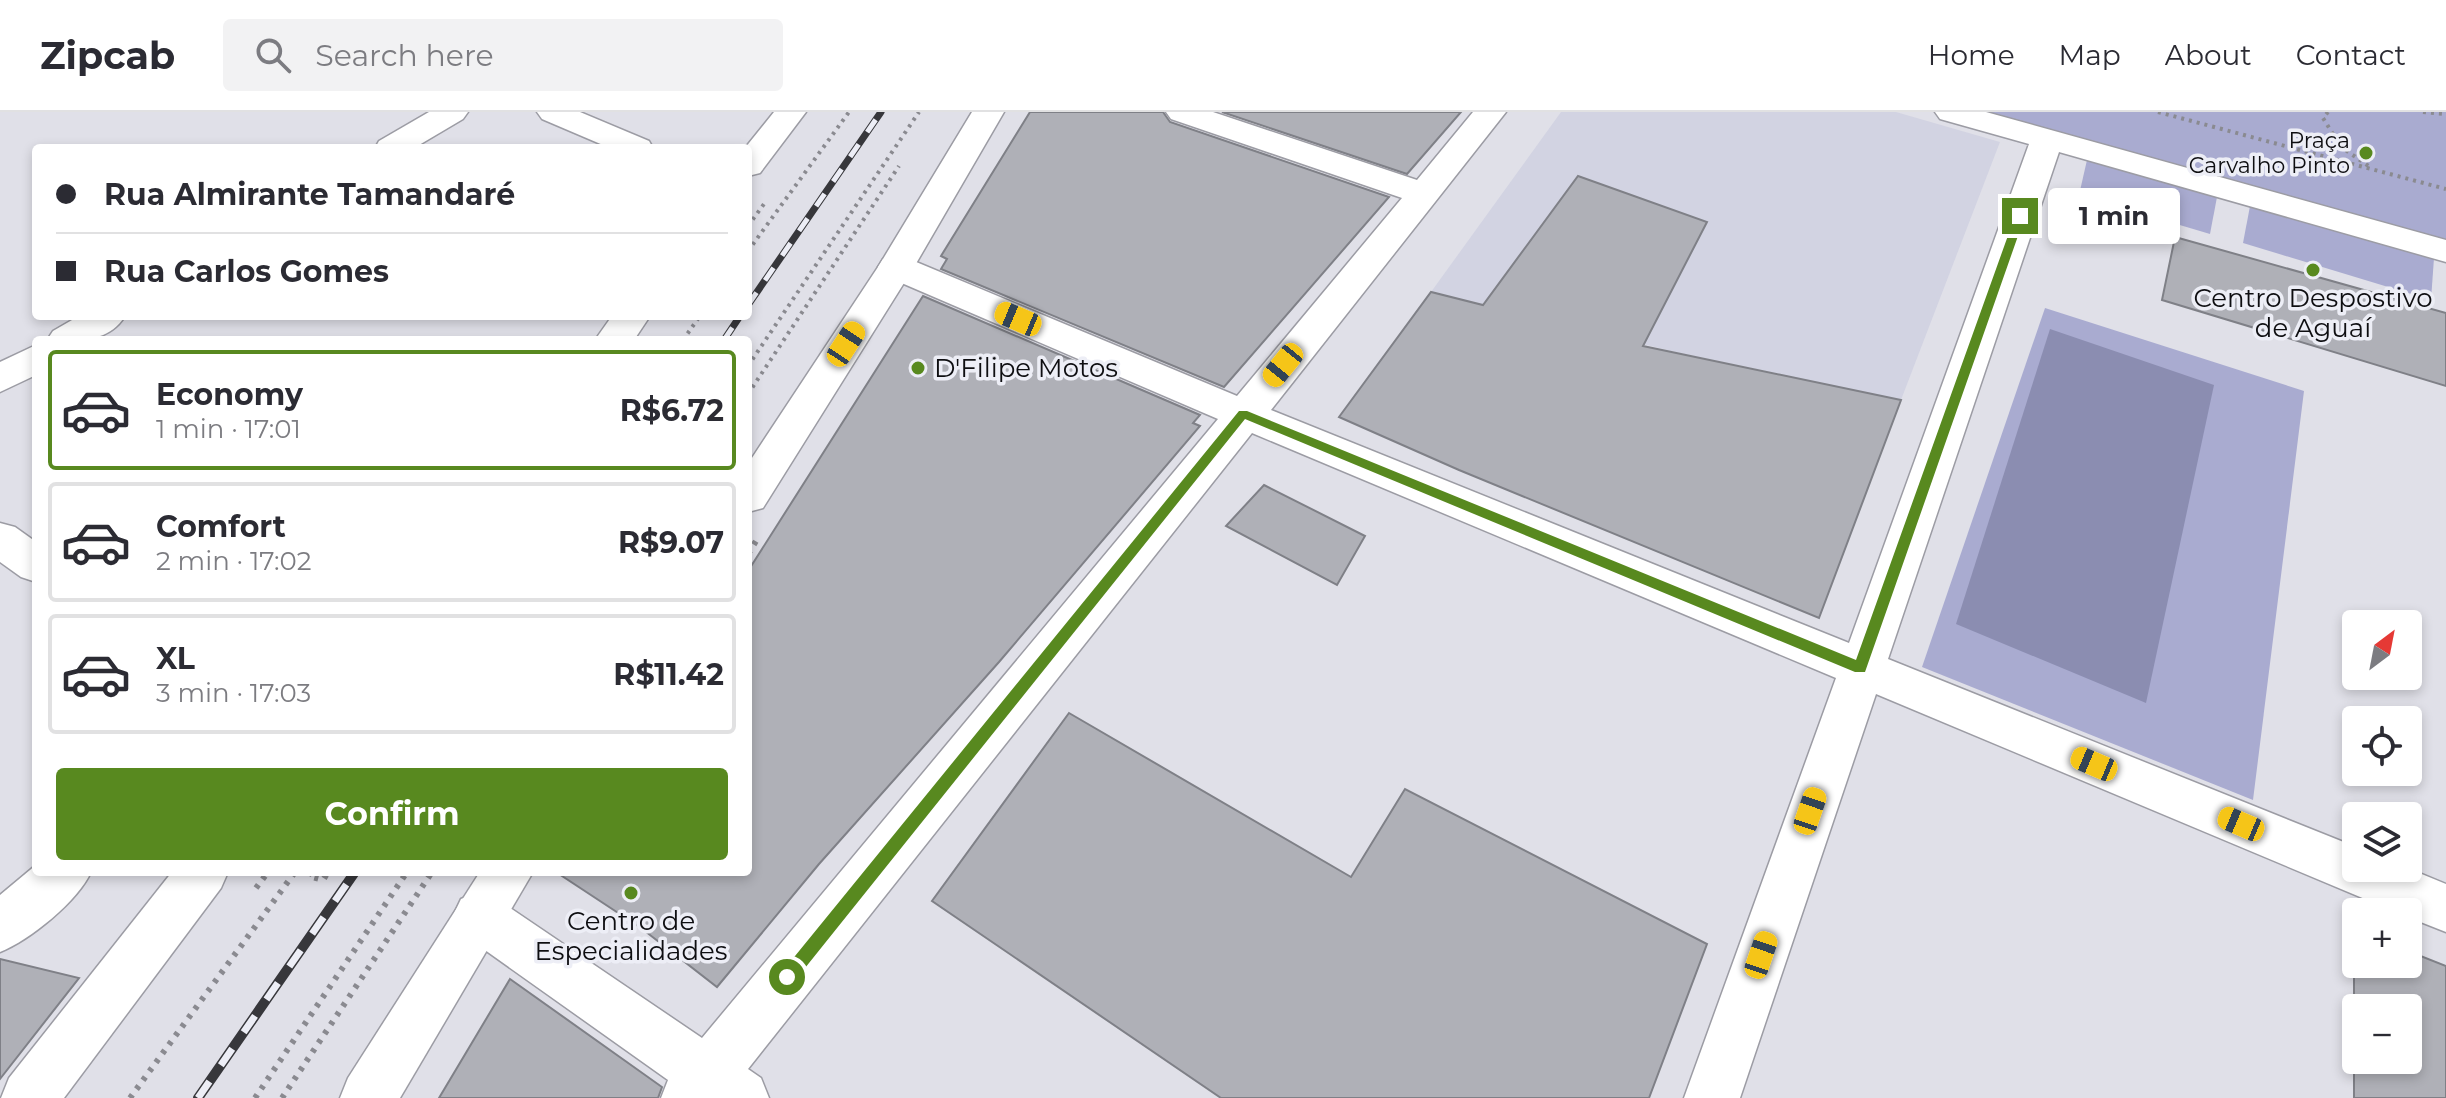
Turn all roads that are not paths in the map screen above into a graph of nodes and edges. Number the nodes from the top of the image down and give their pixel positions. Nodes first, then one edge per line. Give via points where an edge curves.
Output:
1 (452, 112) edge
2 (553, 112) edge
3 (790, 112) edge
4 (988, 112) edge
5 (1182, 112) edge
6 (1490, 112) edge
7 (1951, 112) edge
8 (2047, 139) junction
9 (398, 144) edge
10 (628, 144) edge
11 (752, 161) edge
12 (1422, 193) junction
13 (2446, 251) edge
14 (896, 267) junction
15 (100, 320) edge
16 (73, 336) edge
17 (32, 360) edge
18 (0, 379) edge
19 (1243, 414) junction
20 (756, 512) edge
21 (0, 539) edge
22 (32, 562) edge
23 (1860, 668) junction
24 (61, 876) edge
25 (200, 876) edge
26 (505, 876) edge
27 (2446, 908) edge
28 (479, 916) junction
29 (0, 927) edge
30 (713, 1090) edge
31 (29, 1098) edge
32 (368, 1098) edge
33 (1712, 1098) edge

1 - 9 street
2 - 10 street
3 - 11 street
4 - 14 street
5 - 12 street
6 - 12 street
7 - 8 street
8 - 13 street
8 - 23 street
12 - 19 street
14 - 19 street
14 - 20 street
15 - 16 street
17 - 18 street
19 - 23 street
19 - 30 street
21 - 22 street
23 - 27 street
23 - 33 street
24 - 29 street
25 - 31 street
26 - 28 street
28 - 30 street
28 - 32 street

